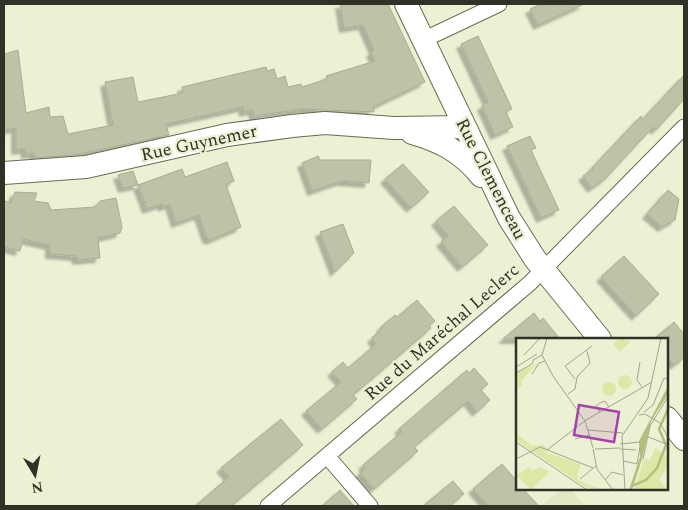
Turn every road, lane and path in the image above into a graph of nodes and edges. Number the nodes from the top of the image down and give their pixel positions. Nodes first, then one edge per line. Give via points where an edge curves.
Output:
1 (406, 4) edge
2 (499, 4) edge
3 (423, 40) junction
4 (446, 90) junction
5 (684, 127) edge
6 (405, 128) junction
7 (465, 129) junction
8 (438, 141) junction
9 (4, 173) edge
10 (496, 194) junction
11 (543, 270) junction
12 (599, 338) edge
13 (668, 419) edge
14 (684, 439) edge
15 (327, 456) junction
16 (268, 506) edge
17 (370, 506) edge

1 - 3 street, Rue Clemenceau
2 - 3 street
3 - 4 street, Rue Clemenceau
4 - 6 street via 438,113
4 - 7 street, Rue Clemenceau
5 - 11 street, Rue du Maréchal Leclerc
6 - 7 street, Rue Guynemer
6 - 8 street, Rue Guynemer
6 - 9 street, Rue Guynemer via 325,124 276,127 86,167
7 - 8 street via 456,139
7 - 10 street, Rue Clemenceau
8 - 10 street, Rue Guynemer via 466,159
10 - 11 street, Rue Clemenceau
11 - 12 street, Rue Clemenceau
11 - 15 street, Rue du Maréchal Leclerc
13 - 14 street
15 - 16 street, Rue du Maréchal Leclerc
15 - 17 street

